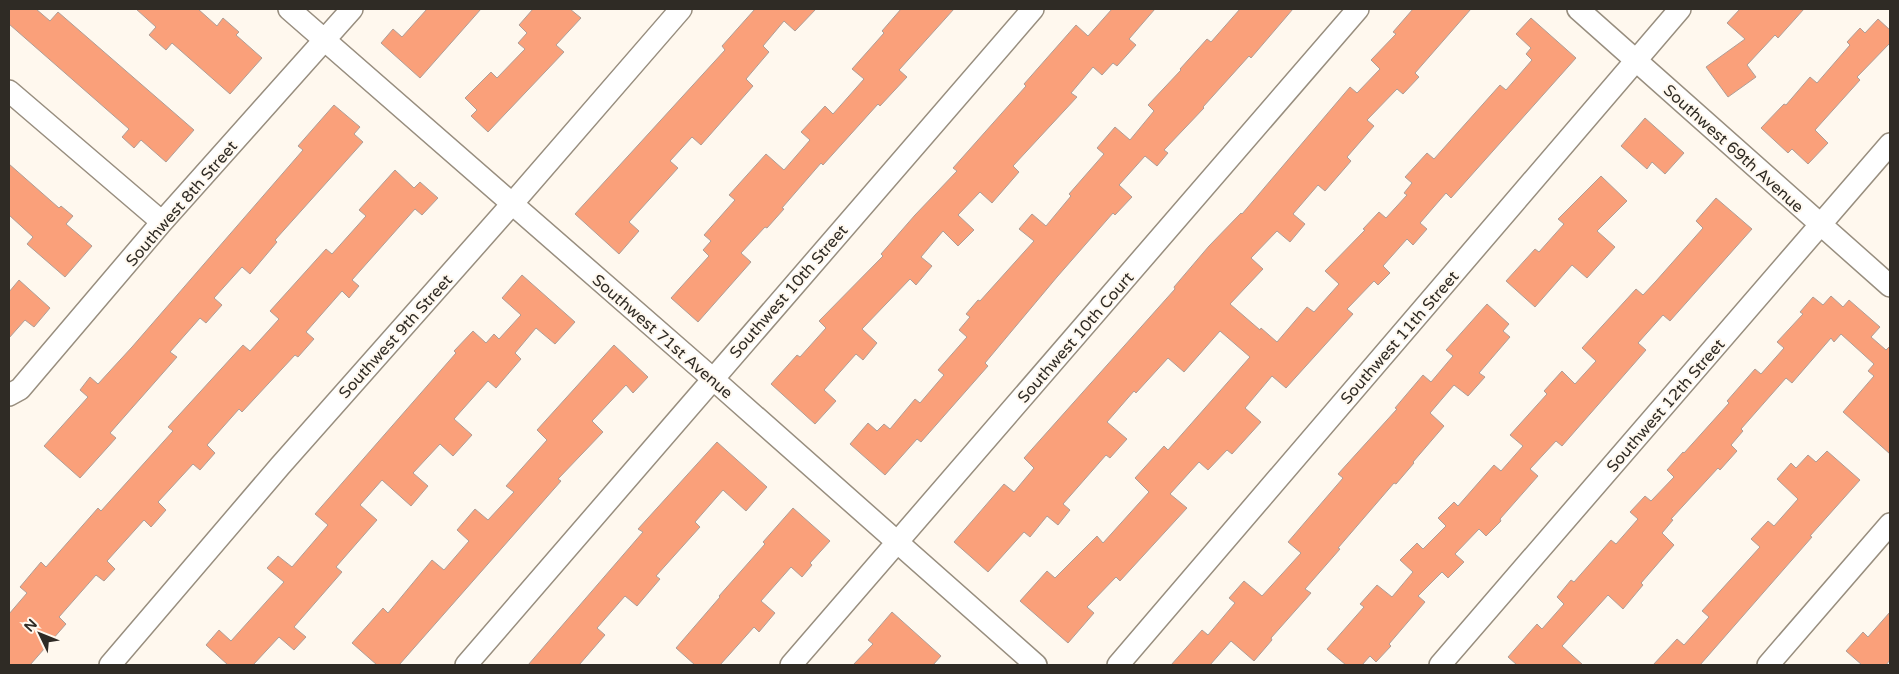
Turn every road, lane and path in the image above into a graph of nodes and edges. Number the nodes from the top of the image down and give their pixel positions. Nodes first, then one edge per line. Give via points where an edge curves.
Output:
1 (288, 9) edge
2 (352, 9) edge
3 (681, 9) edge
4 (1033, 9) edge
5 (1358, 9) edge
6 (1578, 9) edge
7 (1680, 9) edge
8 (325, 40) junction
9 (1635, 60) junction
10 (9, 91) edge
11 (1890, 144) edge
12 (512, 204) junction
13 (162, 222) junction
14 (1821, 224) junction
15 (1890, 286) edge
16 (713, 379) junction
17 (9, 395) edge
18 (1890, 524) edge
19 (898, 543) junction
20 (110, 665) edge
21 (466, 665) edge
22 (791, 665) edge
23 (1036, 665) edge
24 (1118, 665) edge
25 (1440, 665) edge
26 (1768, 665) edge

1 - 8 street, Southwest 71st Avenue
2 - 8 street, Southwest 8th Street
3 - 12 street, Southwest 9th Street
4 - 16 street, Southwest 10th Street
5 - 19 street, Southwest 10th Court
6 - 9 street, Southwest 69th Avenue
7 - 9 street, Southwest 11th Street
8 - 12 street, Southwest 71st Avenue
8 - 13 street, Southwest 8th Street
9 - 14 street, Southwest 69th Avenue
9 - 24 street, Southwest 11th Street
10 - 13 street
11 - 14 street, Southwest 12th Street
12 - 16 street, Southwest 71st Avenue
12 - 20 street, Southwest 9th Street via 280,466
13 - 17 street, Southwest 8th Street via 20,389
14 - 15 street, Southwest 69th Avenue
14 - 25 street, Southwest 12th Street
16 - 19 street, Southwest 71st Avenue
16 - 21 street, Southwest 10th Street
18 - 26 street
19 - 22 street, Southwest 10th Court
19 - 23 street, Southwest 71st Avenue

